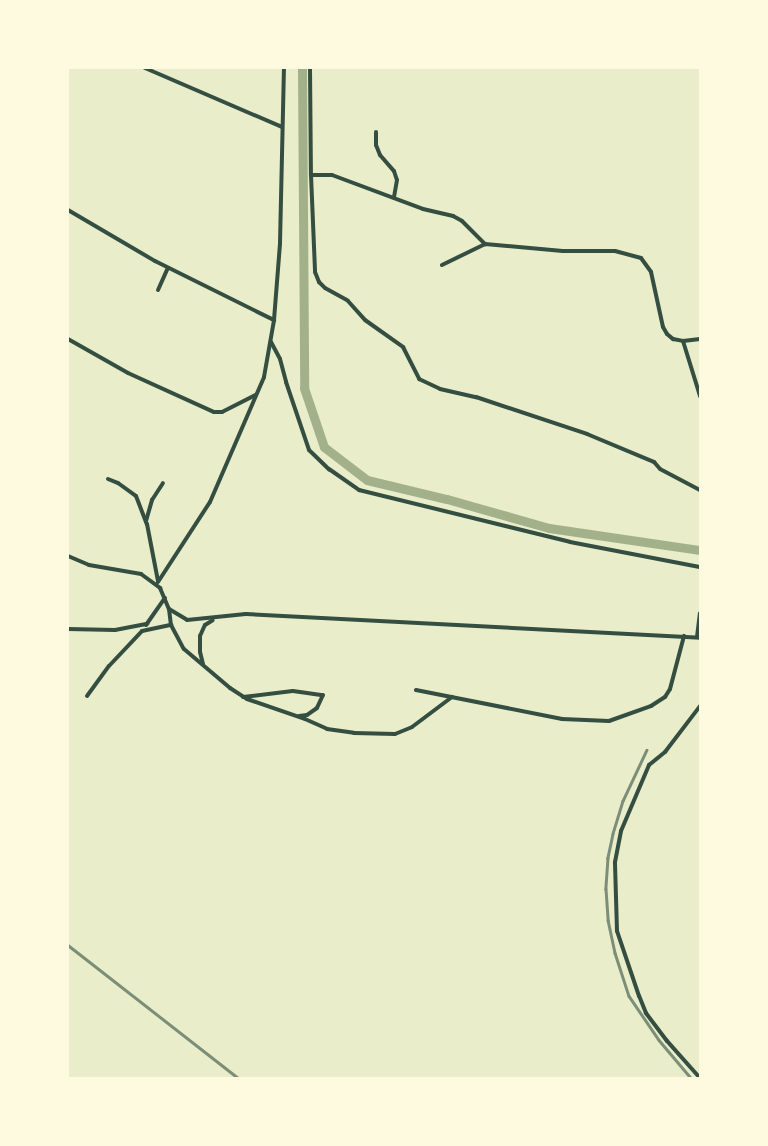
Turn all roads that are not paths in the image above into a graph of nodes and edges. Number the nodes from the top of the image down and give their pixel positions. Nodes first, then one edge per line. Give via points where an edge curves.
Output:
1 (145, 68) edge
2 (284, 68) edge
3 (310, 68) edge
4 (282, 127) junction
5 (376, 132) dead end
6 (311, 175) junction
7 (394, 197) junction
8 (68, 210) edge
9 (485, 244) junction
10 (442, 265) dead end
11 (168, 268) junction
12 (158, 290) dead end
13 (274, 320) junction
14 (68, 339) edge
15 (700, 339) edge
16 (271, 342) junction
17 (683, 342) junction
18 (256, 394) junction
19 (700, 396) edge
20 (108, 480) dead end
21 (163, 483) dead end
22 (700, 490) edge
23 (146, 521) junction
24 (68, 556) edge
25 (700, 566) edge
26 (158, 582) junction
27 (160, 588) junction
28 (165, 598) junction
29 (169, 609) junction
30 (700, 613) edge
31 (213, 619) junction
32 (147, 624) junction
33 (171, 625) junction
34 (68, 629) edge
35 (142, 631) junction
36 (684, 636) junction
37 (698, 637) edge
38 (203, 664) junction
39 (416, 690) dead end
40 (87, 696) dead end
41 (243, 697) junction
42 (452, 697) junction
43 (700, 706) edge
44 (298, 717) junction
45 (700, 1078) edge

1 - 4 street
2 - 4 street
3 - 6 street
4 - 13 street via 280,243
5 - 7 street via 380,155 394,171 397,180
6 - 7 street via 332,175
6 - 22 street via 314,262 319,282 348,301 365,320 403,347 419,379 440,389 476,397 587,434 654,462 660,469
7 - 9 street via 423,209 453,216
8 - 11 street
9 - 10 street
9 - 17 street via 562,251 615,251 641,258 651,272 663,327 673,339
11 - 12 street
11 - 13 street
13 - 16 street
14 - 18 street via 128,373 214,412 222,412
15 - 17 street
16 - 18 street via 264,377
16 - 25 street via 280,359 309,450 328,469 359,490 570,542
17 - 19 street
18 - 26 street via 210,502
20 - 23 street via 136,496
21 - 23 street via 152,500
23 - 26 street
24 - 27 street via 89,565 141,574
26 - 27 street
27 - 28 street
28 - 29 street
28 - 32 street
29 - 31 street via 187,620
29 - 33 street
30 - 37 street
31 - 36 street via 246,614
31 - 38 street via 205,625 200,636
32 - 34 street via 115,630
32 - 35 street
33 - 35 street
33 - 38 street via 184,649
35 - 40 street via 109,666
36 - 37 street
36 - 42 street via 665,697 609,721 562,719
38 - 41 street
39 - 42 street
41 - 44 street
41 - 44 street via 293,691 323,695 317,708
42 - 44 street via 412,727 395,734 327,729
43 - 45 street via 664,752 649,765 621,831 615,862 618,931 639,996 646,1013

